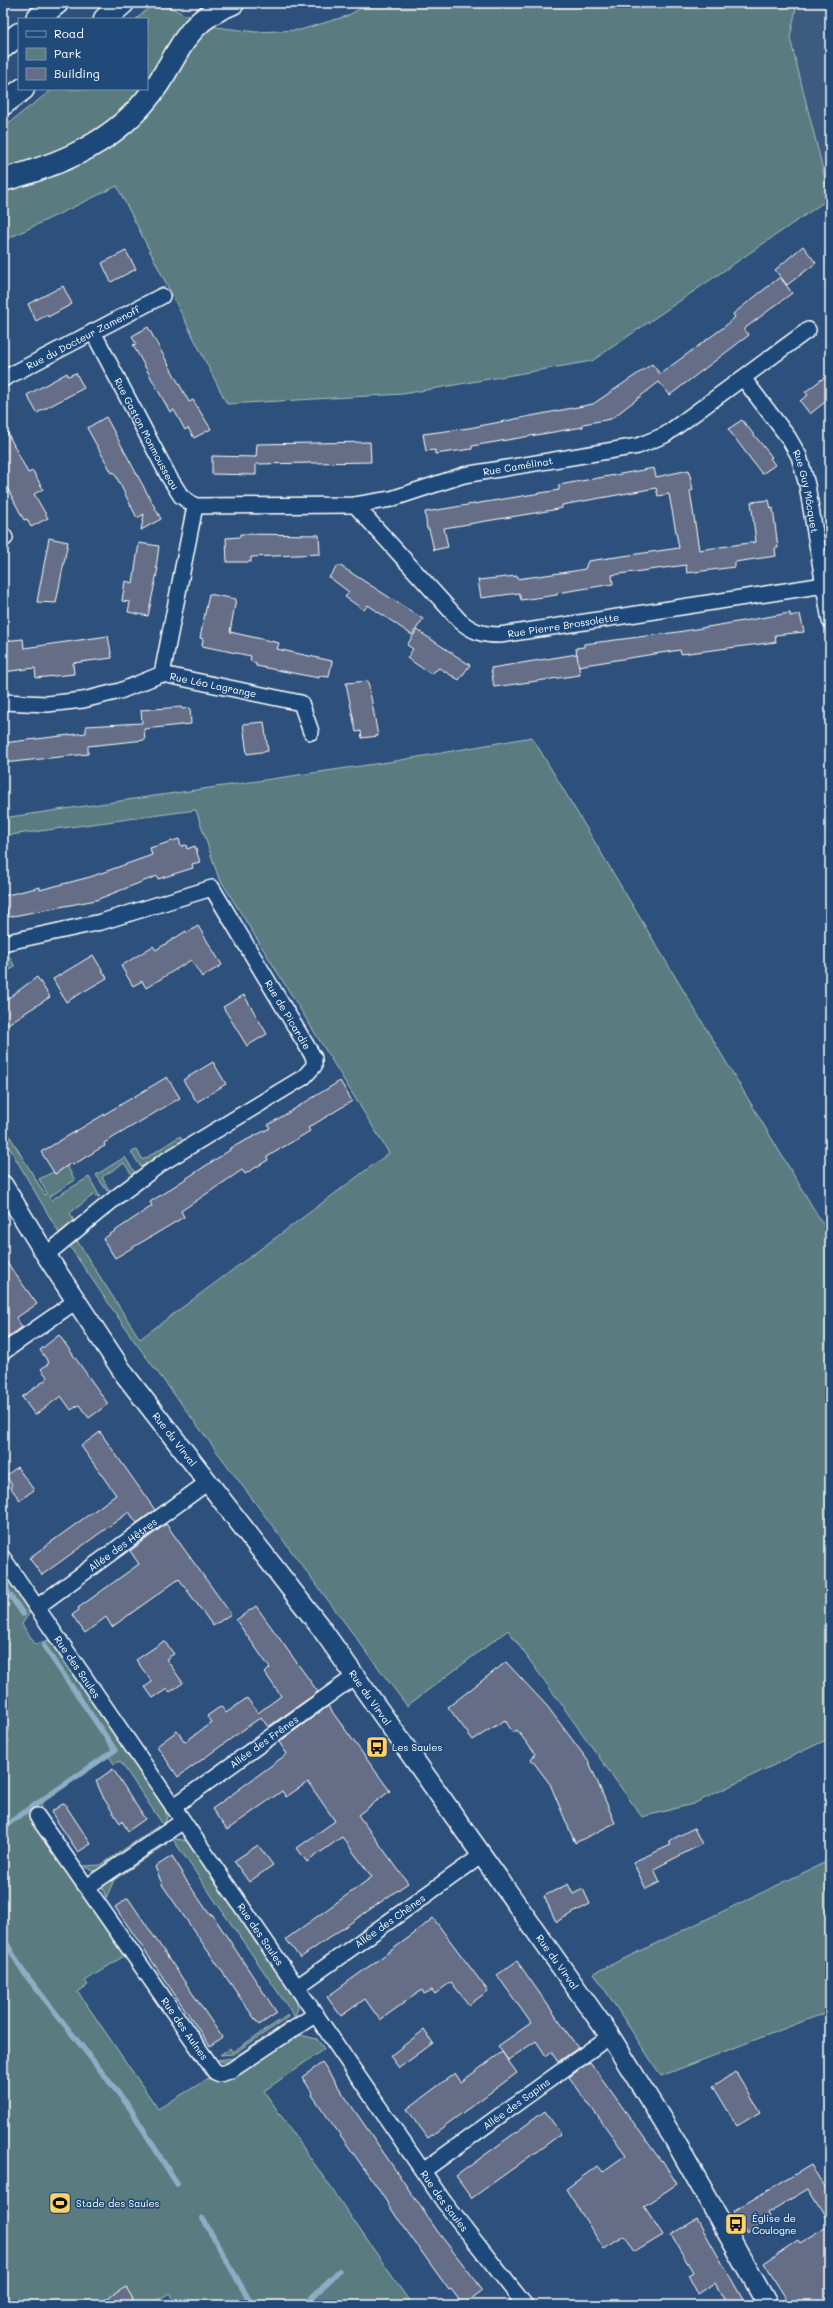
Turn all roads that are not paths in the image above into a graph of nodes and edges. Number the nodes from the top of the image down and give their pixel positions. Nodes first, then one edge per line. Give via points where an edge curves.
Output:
1 (56, 3) edge
2 (233, 3) edge
3 (38, 18) edge
4 (18, 35) edge
5 (3, 47) edge
6 (22, 90) edge
7 (3, 104) edge
8 (3, 180) edge
9 (162, 296) dead end
10 (808, 330) dead end
11 (92, 332) junction
12 (743, 378) junction
13 (3, 379) edge
14 (355, 505) junction
15 (195, 506) junction
16 (824, 585) junction
17 (830, 621) edge
18 (162, 674) junction
19 (3, 702) edge
20 (311, 732) dead end
21 (3, 943) edge
22 (3, 1185) edge
23 (46, 1255) junction
24 (76, 1301) junction
25 (3, 1352) edge
26 (208, 1482) junction
27 (3, 1558) edge
28 (37, 1607) junction
29 (355, 1676) junction
30 (173, 1807) junction
31 (37, 1816) dead end
32 (183, 1821) junction
33 (482, 1855) junction
34 (87, 1886) junction
35 (298, 1987) junction
36 (316, 2014) junction
37 (610, 2036) junction
38 (423, 2171) junction
39 (525, 2305) edge
40 (768, 2305) edge

1 - 3 highway
2 - 8 highway via 208,14 194,26 147,99 117,130 62,161
4 - 5 highway
6 - 7 highway
9 - 11 street, Rue du Docteur Zamenoff
10 - 12 street, Rue Camélinat
11 - 13 street, Rue du Docteur Zamenoff
11 - 15 street, Rue Gaston Monmousseau via 169,477 181,496
12 - 14 street, Rue Camélinat via 665,435 638,446 464,475 391,499
12 - 16 street, Rue Guy Môcquet via 788,437 799,456 807,485
14 - 15 street, Rue Camélinat
14 - 16 street, Rue Pierre Brossolette via 460,621 469,628 487,635
15 - 18 street
16 - 17 street, Rue Guy Môcquet
18 - 19 street, Rue Léo Lagrange via 120,691 83,700 48,704
18 - 20 street, Rue Léo Lagrange via 301,703
21 - 23 street, Rue de Picardie via 101,922 212,888 314,1058 311,1072 162,1163 113,1199
22 - 23 street, Rue du Virval
23 - 24 street, Rue du Virval
24 - 25 street
24 - 26 street, Rue du Virval via 130,1381
26 - 28 street, Allée des Hêtres
26 - 29 street, Rue du Virval via 284,1578
27 - 28 street, Rue des Saules
28 - 30 street, Rue des Saules
29 - 30 street, Allée des Frênes
29 - 33 street, Rue du Virval
30 - 32 street, Rue des Saules
31 - 34 street, Rue des Aulnes
32 - 34 street
32 - 35 street, Rue des Saules
33 - 35 street, Allée des Chênes
33 - 37 street, Rue du Virval
34 - 36 street, Rue des Aulnes via 209,2066 218,2074 230,2071
35 - 36 street, Rue des Saules
36 - 38 street, Rue des Saules
37 - 38 street, Allée des Sapins
37 - 40 street, Rue du Virval via 674,2138
38 - 39 street, Rue des Saules

